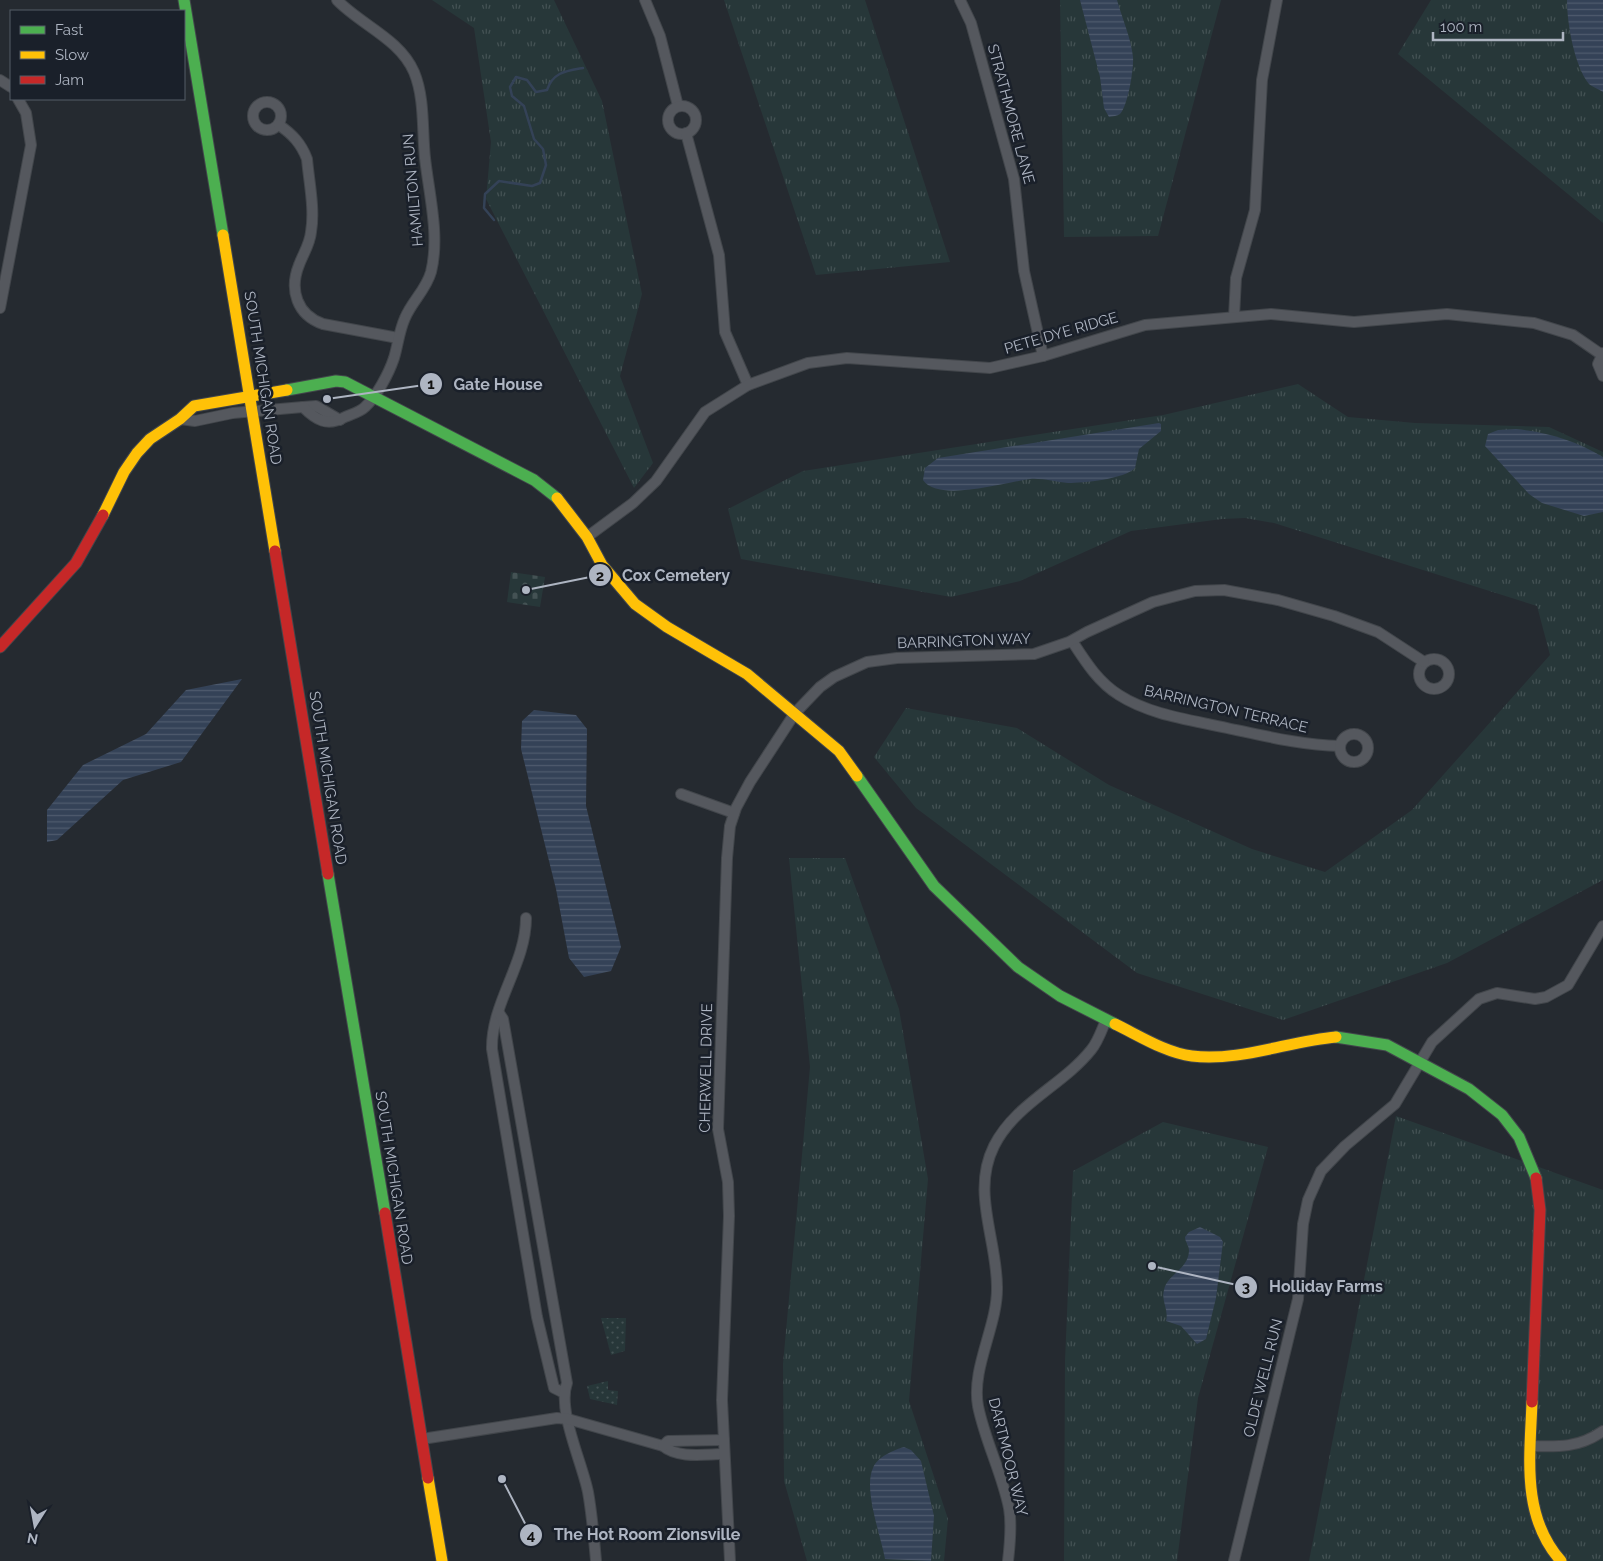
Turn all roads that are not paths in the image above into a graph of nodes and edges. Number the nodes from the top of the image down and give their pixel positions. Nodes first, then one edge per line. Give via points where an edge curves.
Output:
1 (184, 0) edge
2 (337, 0) edge
3 (646, 0) edge
4 (960, 0) edge
5 (1277, 0) edge
6 (19, 100) edge
7 (678, 106) junction
8 (279, 125) dead end
9 (686, 133) junction
10 (0, 308) edge
11 (1234, 317) junction
12 (398, 338) junction
13 (1602, 354) edge
14 (1043, 356) junction
15 (1603, 376) edge
16 (748, 385) junction
17 (251, 397) junction
18 (373, 398) junction
19 (253, 412) junction
20 (180, 419) junction
21 (587, 536) junction
22 (1072, 641) junction
23 (0, 647) edge
24 (1424, 662) dead end
25 (796, 714) junction
26 (1340, 746) dead end
27 (681, 794) dead end
28 (734, 813) junction
29 (526, 918) dead end
30 (1603, 926) edge
31 (499, 1013) junction
32 (1106, 1020) junction
33 (1421, 1063) junction
34 (517, 1102) junction
35 (501, 1106) junction
36 (541, 1244) junction
37 (525, 1246) junction
38 (564, 1393) junction
39 (568, 1419) junction
40 (1603, 1431) edge
41 (422, 1439) junction
42 (724, 1440) junction
43 (663, 1446) junction
44 (1530, 1446) junction
45 (724, 1454) junction
46 (442, 1561) edge
47 (596, 1561) edge
48 (730, 1561) edge
49 (1008, 1561) edge
50 (1234, 1561) edge
51 (1561, 1561) edge

1 - 17 street, SOUTH MICHIGAN ROAD
2 - 12 street, HAMILTON RUN via 404,55 418,87 434,251 427,282 406,313
3 - 7 street via 660,36
4 - 14 street, STRATHMORE LANE via 971,23 1014,179 1024,272
5 - 11 street via 1262,80 1255,210 1236,278
6 - 10 street via 26,113 31,144
7 - 9 street via 688,107 694,114 694,127
7 - 9 street via 671,111 668,124 674,131
8 - 12 street via 292,134 307,159 312,222 309,244 296,274 295,293 299,305 313,321
9 - 16 street via 719,255 725,332
11 - 13 street, PETE DYE RIDGE via 1271,314 1354,322 1447,314 1534,323 1573,335
11 - 14 street, PETE DYE RIDGE via 1145,324
12 - 18 street, HAMILTON RUN via 394,358
13 - 15 street, PETE DYE RIDGE via 1598,364
14 - 16 street, PETE DYE RIDGE via 990,368 847,358 808,363
16 - 21 street, PETE DYE RIDGE via 705,412 656,481 633,504
17 - 18 street via 336,381 356,386
17 - 19 street, SOUTH MICHIGAN ROAD
17 - 20 street via 194,406
18 - 19 street via 359,411 328,423 317,420 302,407
18 - 21 street via 534,480 560,501
19 - 20 street via 195,421
19 - 41 street, SOUTH MICHIGAN ROAD
20 - 23 street via 150,439 137,453 76,563
21 - 25 street via 602,565 635,604 740,670
22 - 24 street, BARRINGTON WAY via 1153,602 1195,591 1224,590 1278,600 1342,619 1378,632
22 - 25 street, BARRINGTON WAY via 1034,654 897,658 866,662 820,687
22 - 26 street, BARRINGTON TERRACE via 1101,680 1131,702 1188,719 1278,739 1314,746
25 - 28 street, CHERWELL DRIVE via 750,782
25 - 32 street via 839,751 934,886 970,923 1018,967 1060,996
27 - 28 street
28 - 42 street, CHERWELL DRIVE via 727,858 718,1129 728,1182 730,1216 722,1400
29 - 31 street via 526,932
30 - 33 street, OLDE WELL RUN via 1568,985 1535,999 1497,993 1479,999 1432,1042
31 - 34 street via 503,1019
31 - 35 street via 494,1020 492,1035
32 - 33 street via 1192,1056 1226,1056 1339,1037 1387,1045
32 - 49 street, DARTMOOR WAY via 1083,1060 1009,1124 995,1145 985,1170 983,1199 996,1259 998,1290 978,1387 978,1405 1009,1508 1011,1537
33 - 44 street via 1469,1089 1502,1115 1519,1137 1537,1182 1540,1218
33 - 50 street, OLDE WELL RUN via 1395,1104 1321,1171 1308,1200 1303,1224 1298,1299
34 - 35 street
34 - 36 street
35 - 37 street
36 - 37 street
36 - 38 street via 568,1383
37 - 38 street via 536,1317 554,1388
38 - 39 street
39 - 41 street
39 - 43 street
39 - 47 street via 588,1491
40 - 44 street via 1577,1445 1562,1448
41 - 46 street, SOUTH MICHIGAN ROAD
42 - 43 street via 668,1441
42 - 45 street, CHERWELL DRIVE
43 - 45 street via 669,1451 685,1454
44 - 51 street via 1533,1514 1541,1535
45 - 48 street, CHERWELL DRIVE

